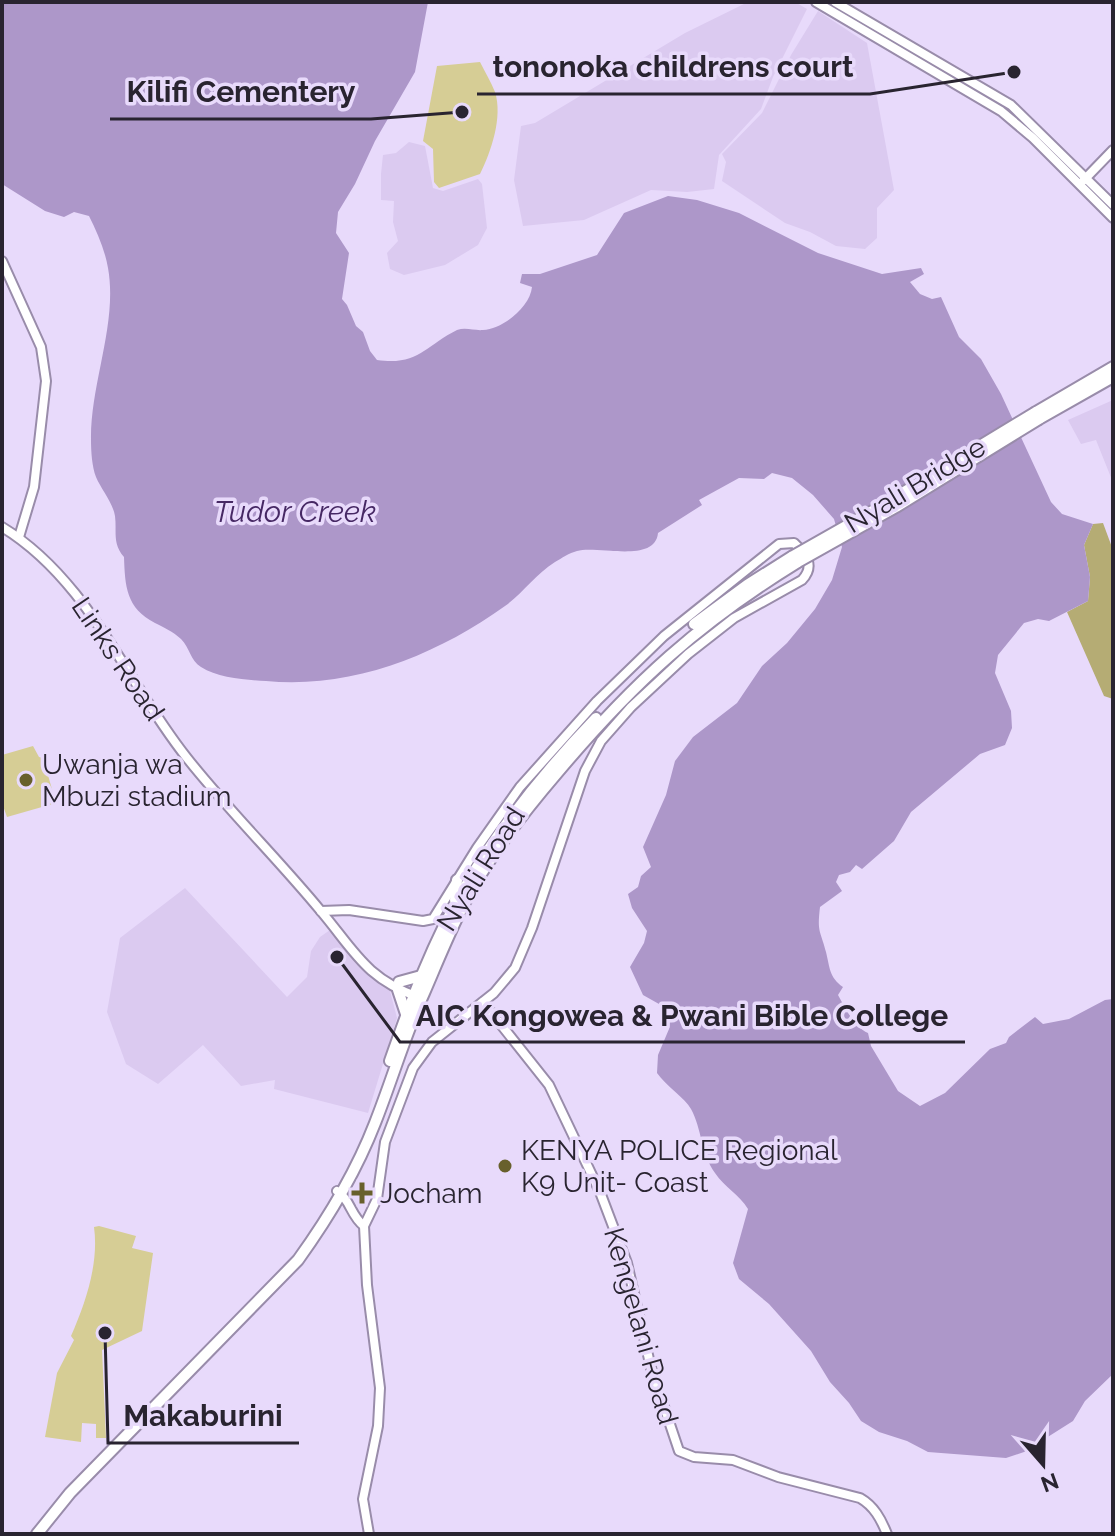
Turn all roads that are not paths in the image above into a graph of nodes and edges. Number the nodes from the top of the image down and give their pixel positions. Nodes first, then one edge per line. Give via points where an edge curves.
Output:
1 (816, 2) edge
2 (835, 2) edge
3 (1113, 150) edge
4 (1083, 182) junction
5 (1113, 205) edge
6 (1113, 218) edge
7 (2, 261) edge
8 (1113, 367) edge
9 (1113, 377) edge
10 (1038, 416) junction
11 (23, 518) junction
12 (4, 528) edge
13 (19, 537) junction
14 (796, 559) junction
15 (567, 761) junction
16 (585, 771) junction
17 (524, 790) junction
18 (457, 880) junction
19 (455, 906) junction
20 (324, 914) junction
21 (421, 976) junction
22 (398, 986) junction
23 (419, 993) junction
24 (483, 1002) junction
25 (406, 1016) junction
26 (339, 1192) junction
27 (333, 1203) junction
28 (349, 1210) junction
29 (364, 1226) junction
30 (37, 1534) edge
31 (369, 1534) edge
32 (887, 1534) edge

1 - 4 main road via 982,97
2 - 4 main road via 1011,105
3 - 4 main road
4 - 5 main road
4 - 6 main road
7 - 11 main road via 41,347 46,374 34,487
8 - 10 highway
9 - 10 highway
10 - 14 highway, Nyali Bridge, bridge
11 - 12 main road
11 - 13 main road
12 - 13 main road, Links Road
13 - 20 main road, Links Road via 69,585 188,760
14 - 15 highway, Nyali Road via 684,641
14 - 17 highway, Nyali Road via 727,599 675,640
15 - 16 main road
15 - 23 highway, Nyali Road via 481,874
16 - 17 main road via 622,716 688,654 734,618 805,578 808,559 794,543 779,544 634,663
16 - 24 main road via 522,954 504,983
17 - 18 main road
17 - 19 highway, Nyali Road
18 - 19 highway
18 - 20 main road via 431,920 335,910
19 - 21 highway, Nyali Road
20 - 22 main road, Links Road via 374,974
21 - 22 highway
21 - 23 highway, Nyali Road
22 - 23 main road, Links Road
22 - 25 highway
23 - 25 highway, Nyali Road
23 - 26 highway, Nyali Road via 375,1123
24 - 29 main road via 432,1042 413,1068 385,1142 374,1209
24 - 32 main road, Kengelani Road via 549,1085 600,1192 627,1263 655,1381 679,1451 733,1460 860,1498 877,1513
25 - 26 highway, Nyali Road
26 - 27 highway, Nyali Road
26 - 28 main road
27 - 28 main road
27 - 30 highway, Nyali Road via 287,1269 101,1460
28 - 29 main road
29 - 31 main road via 380,1388 363,1499

